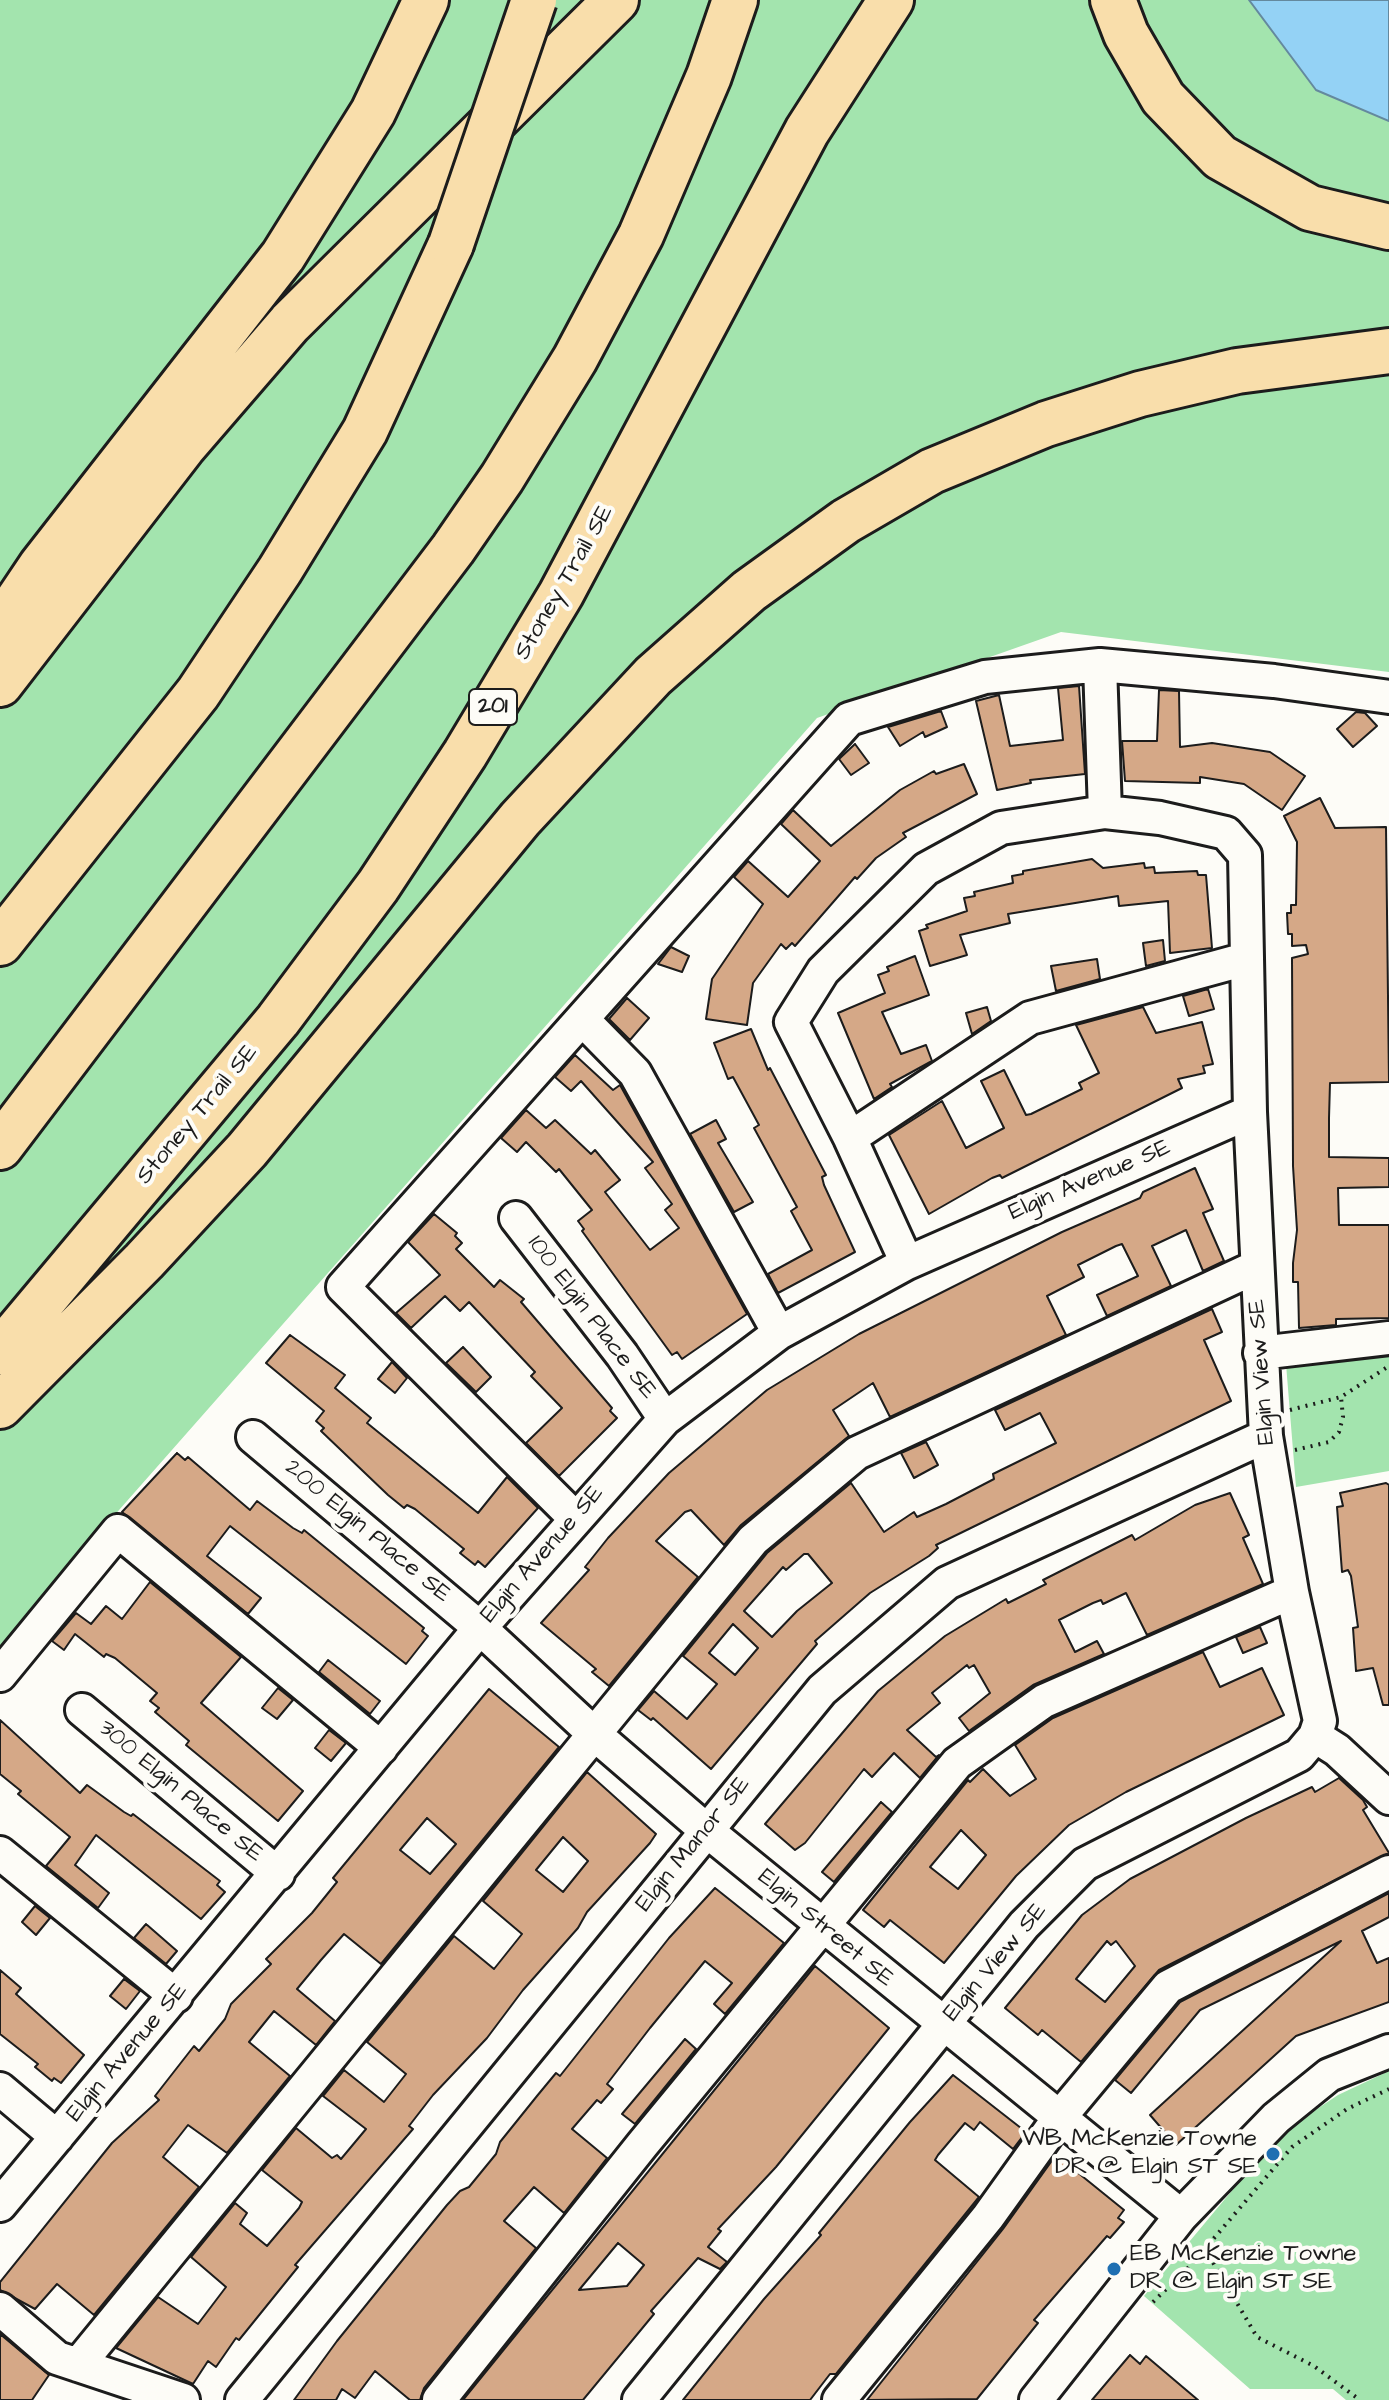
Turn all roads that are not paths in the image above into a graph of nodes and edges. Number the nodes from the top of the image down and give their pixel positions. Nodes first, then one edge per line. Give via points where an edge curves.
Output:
1 (426, 0) edge
2 (534, 0) edge
3 (616, 0) edge
4 (735, 0) edge
5 (891, 0) edge
6 (1113, 0) edge
7 (1389, 227) edge
8 (1389, 351) edge
9 (0, 627) edge
10 (1100, 665) junction
11 (0, 684) edge
12 (1389, 697) edge
13 (1105, 812) junction
14 (0, 943) edge
15 (1246, 959) junction
16 (583, 1020) junction
17 (1250, 1112) junction
18 (850, 1138) junction
19 (0, 1147) edge
20 (516, 1218) dead end
21 (907, 1263) junction
22 (1256, 1267) junction
23 (779, 1333) junction
24 (1389, 1338) edge
25 (0, 1352) edge
26 (1260, 1353) junction
27 (0, 1406) edge
28 (665, 1419) junction
29 (1267, 1435) junction
30 (253, 1437) dead end
31 (575, 1518) junction
32 (1292, 1592) junction
33 (480, 1628) junction
34 (0, 1675) edge
35 (82, 1710) dead end
36 (592, 1732) junction
37 (1315, 1736) junction
38 (381, 1748) junction
39 (1389, 1798) edge
40 (706, 1830) junction
41 (0, 1853) edge
42 (1389, 1872) edge
43 (278, 1874) junction
44 (824, 1928) junction
45 (176, 1996) junction
46 (942, 2026) junction
47 (1389, 2051) edge
48 (0, 2089) edge
49 (1059, 2118) junction
50 (57, 2137) junction
51 (0, 2205) edge
52 (1181, 2216) junction
53 (0, 2309) edge
54 (78, 2365) junction
55 (183, 2400) edge
56 (242, 2400) edge
57 (439, 2400) edge
58 (639, 2400) edge
59 (839, 2400) edge
60 (1036, 2400) edge

1 - 9 highway via 373,112 283,256 41,566
2 - 14 highway, bridge via 451,244 365,431 198,693
3 - 11 highway via 280,334 183,447
4 - 19 highway via 709,76 641,235 575,359 502,478
5 - 25 highway, Stoney Trail SE / 201 via 807,131 561,594 465,754 378,886 278,1020
6 - 7 highway via 1163,98 1220,157 1310,208
8 - 27 highway via 1237,371 1046,424 932,471 846,521 749,591 653,676 520,819 247,1150
10 - 12 street
10 - 13 street
10 - 16 street via 985,677 849,719
13 - 15 street, Elgin View SE via 1226,833 1245,855
13 - 18 street, Elgin View SE via 1001,828 926,869 823,971 791,1022
15 - 17 street, Elgin View SE
15 - 18 street via 1030,1018
16 - 23 street via 635,1073
16 - 31 street via 343,1287
17 - 21 street, Elgin Avenue SE
17 - 22 street, Elgin View SE
18 - 21 street, Elgin View SE
20 - 28 street, 100 Elgin Place SE
21 - 23 street, Elgin Avenue SE
22 - 26 street, Elgin View SE
22 - 36 street via 857,1453 753,1540
23 - 28 street, Elgin Avenue SE
24 - 26 street
26 - 29 street, Elgin View SE
28 - 31 street, Elgin Avenue SE
29 - 32 street, Elgin View SE
29 - 40 street, Elgin Manor SE via 947,1583 822,1690
30 - 33 street, 200 Elgin Place SE
31 - 33 street, Elgin Avenue SE
32 - 37 street, Elgin View SE via 1320,1721
32 - 44 street via 1044,1701 957,1763
33 - 36 street, Elgin Street SE
33 - 38 street, Elgin Avenue SE
34 - 38 street via 118,1531
35 - 43 street, 300 Elgin Place SE
36 - 40 street, Elgin Street SE
36 - 54 street
37 - 39 street
37 - 46 street, Elgin View SE via 1299,1755 1085,1864 1024,1925
38 - 43 street, Elgin Avenue SE
40 - 44 street, Elgin Street SE
40 - 56 street, Elgin Manor SE
41 - 45 street
42 - 49 street via 1168,1987
43 - 45 street, Elgin Avenue SE
44 - 46 street, Elgin Street SE
44 - 57 street
45 - 50 street, Elgin Avenue SE
46 - 49 street, Elgin Street SE
46 - 58 street, Elgin View SE
47 - 52 street via 1329,2075 1276,2118
48 - 50 street
49 - 52 street, Elgin Street SE
49 - 59 street via 988,2217
50 - 51 street, Elgin Avenue SE
52 - 60 street
53 - 54 street via 57,2358
54 - 55 street

